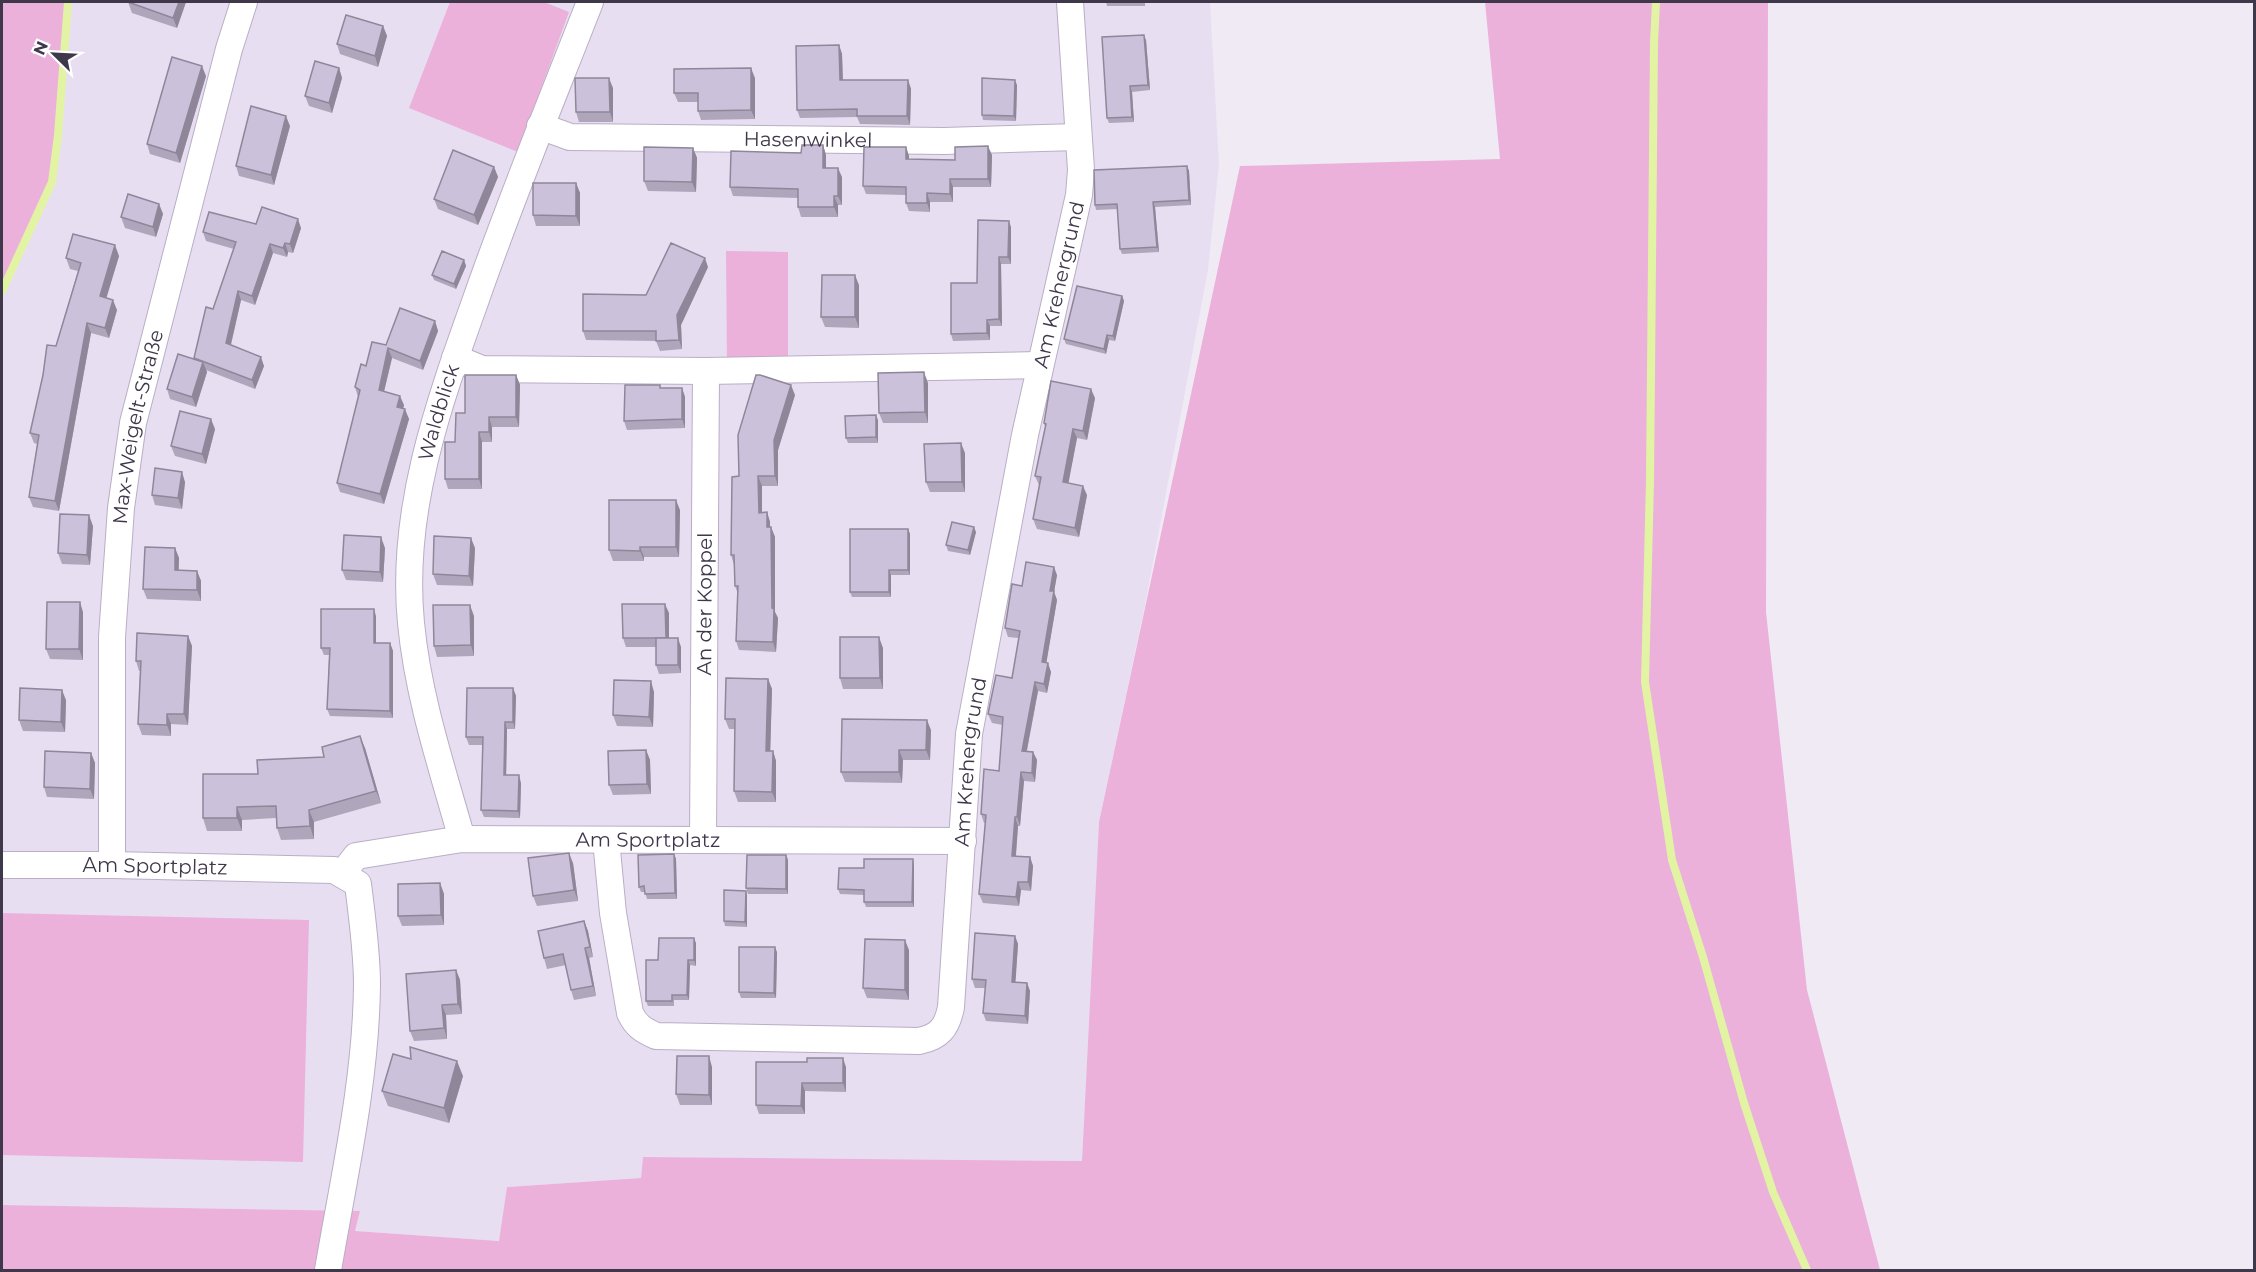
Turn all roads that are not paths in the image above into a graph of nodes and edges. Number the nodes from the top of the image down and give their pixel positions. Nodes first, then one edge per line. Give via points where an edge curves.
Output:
1 (244, 2) edge
2 (590, 2) edge
3 (1070, 2) edge
4 (540, 126) junction
5 (1078, 137) junction
6 (455, 358) junction
7 (1040, 365) junction
8 (706, 371) junction
9 (462, 839) junction
10 (606, 840) junction
11 (703, 840) junction
12 (963, 841) junction
13 (2, 865) edge
14 (112, 865) junction
15 (342, 874) junction
16 (328, 1270) edge

1 - 14 street, Max-Weigelt-Straße via 133,423 121,508 112,637
2 - 4 street, Waldblick
3 - 5 street, Am Krehergrund
4 - 5 street, Hasenwinkel via 570,137 945,141
4 - 6 street, Waldblick
5 - 7 street, Am Krehergrund via 1080,195
6 - 8 street via 482,369
6 - 9 street, Waldblick via 420,479 410,574 411,623 422,694
7 - 8 street
7 - 12 street, Am Krehergrund via 969,734
8 - 11 street, An der Koppel
9 - 10 street, Am Sportplatz
9 - 15 street, Am Sportplatz via 356,856
10 - 11 street, Am Sportplatz
10 - 12 street, Am Krehergrund via 613,913 630,1013 644,1031 656,1036 919,1041 943,1030 949,1018
11 - 12 street, Am Sportplatz
13 - 14 street, Am Sportplatz
14 - 15 street, Am Sportplatz via 334,870
15 - 16 street via 358,884 367,984 361,1074

